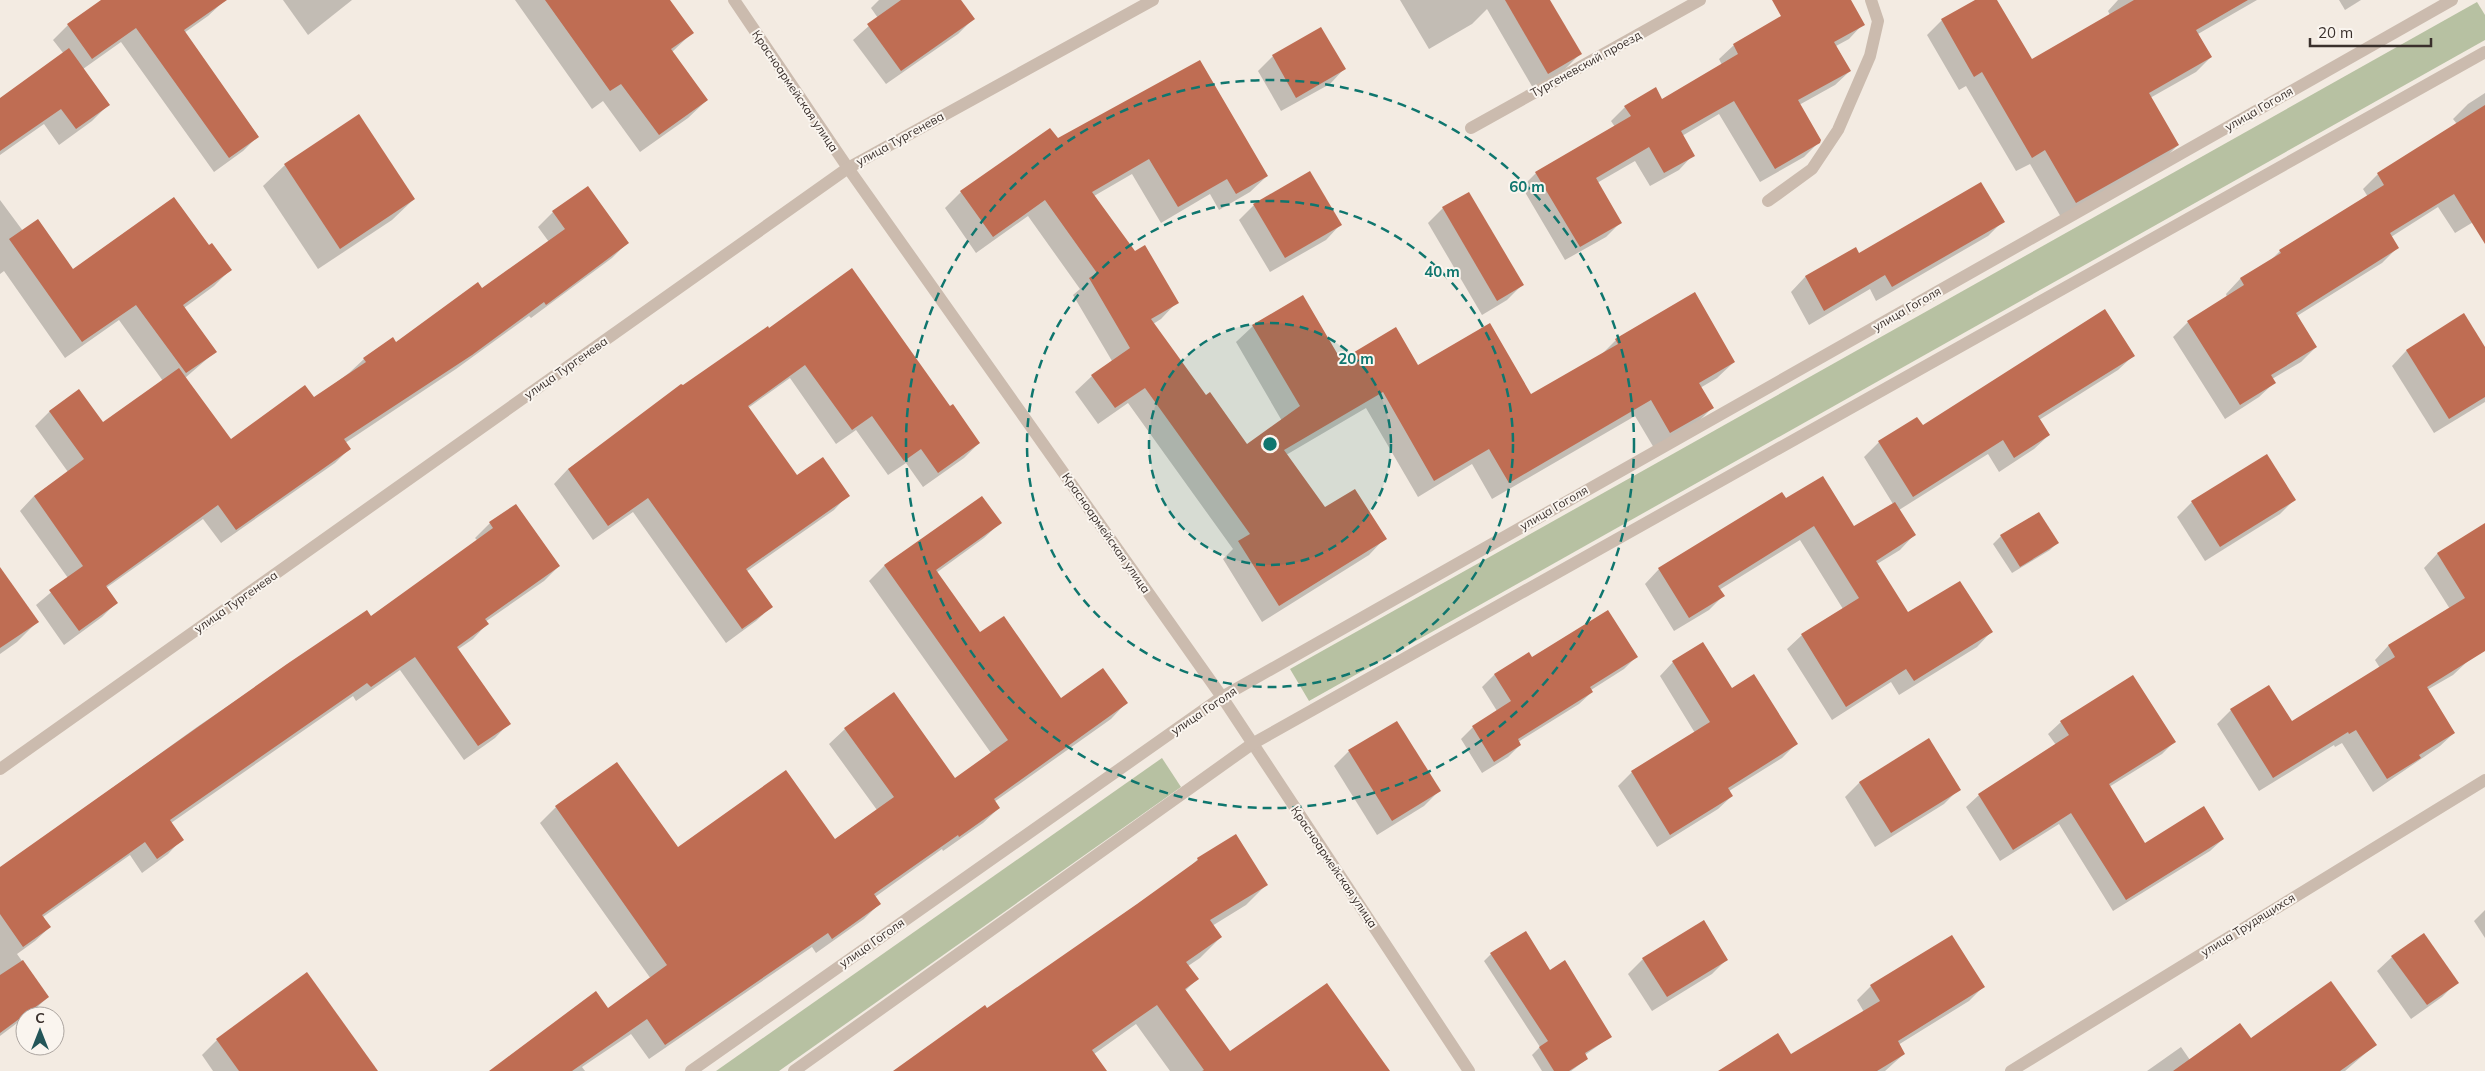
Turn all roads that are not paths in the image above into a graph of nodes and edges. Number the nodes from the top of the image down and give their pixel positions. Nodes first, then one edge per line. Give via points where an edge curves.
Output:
1 (734, 0) edge
2 (1153, 0) edge
3 (1700, 0) edge
4 (1870, 0) edge
5 (2452, 0) edge
6 (2485, 52) edge
7 (1472, 128) dead end
8 (848, 168) junction
9 (1768, 201) dead end
10 (1222, 696) junction
11 (1252, 744) junction
12 (0, 769) edge
13 (2485, 780) edge
14 (691, 1071) edge
15 (794, 1071) edge
16 (1469, 1071) edge
17 (2011, 1071) edge

1 - 8 street, Красноармейская улица
2 - 8 street, улица Тургенева
3 - 7 street, Тургеневский проезд
4 - 9 street via 1878,21 1870,56 1838,130 1812,169
5 - 10 street, улица Гоголя
6 - 11 street
8 - 10 street, Красноармейская улица
8 - 12 street, улица Тургенева
10 - 11 street, Красноармейская улица
10 - 14 street, улица Гоголя
11 - 15 street
11 - 16 street, Красноармейская улица
13 - 17 street, улица Трудящихся

